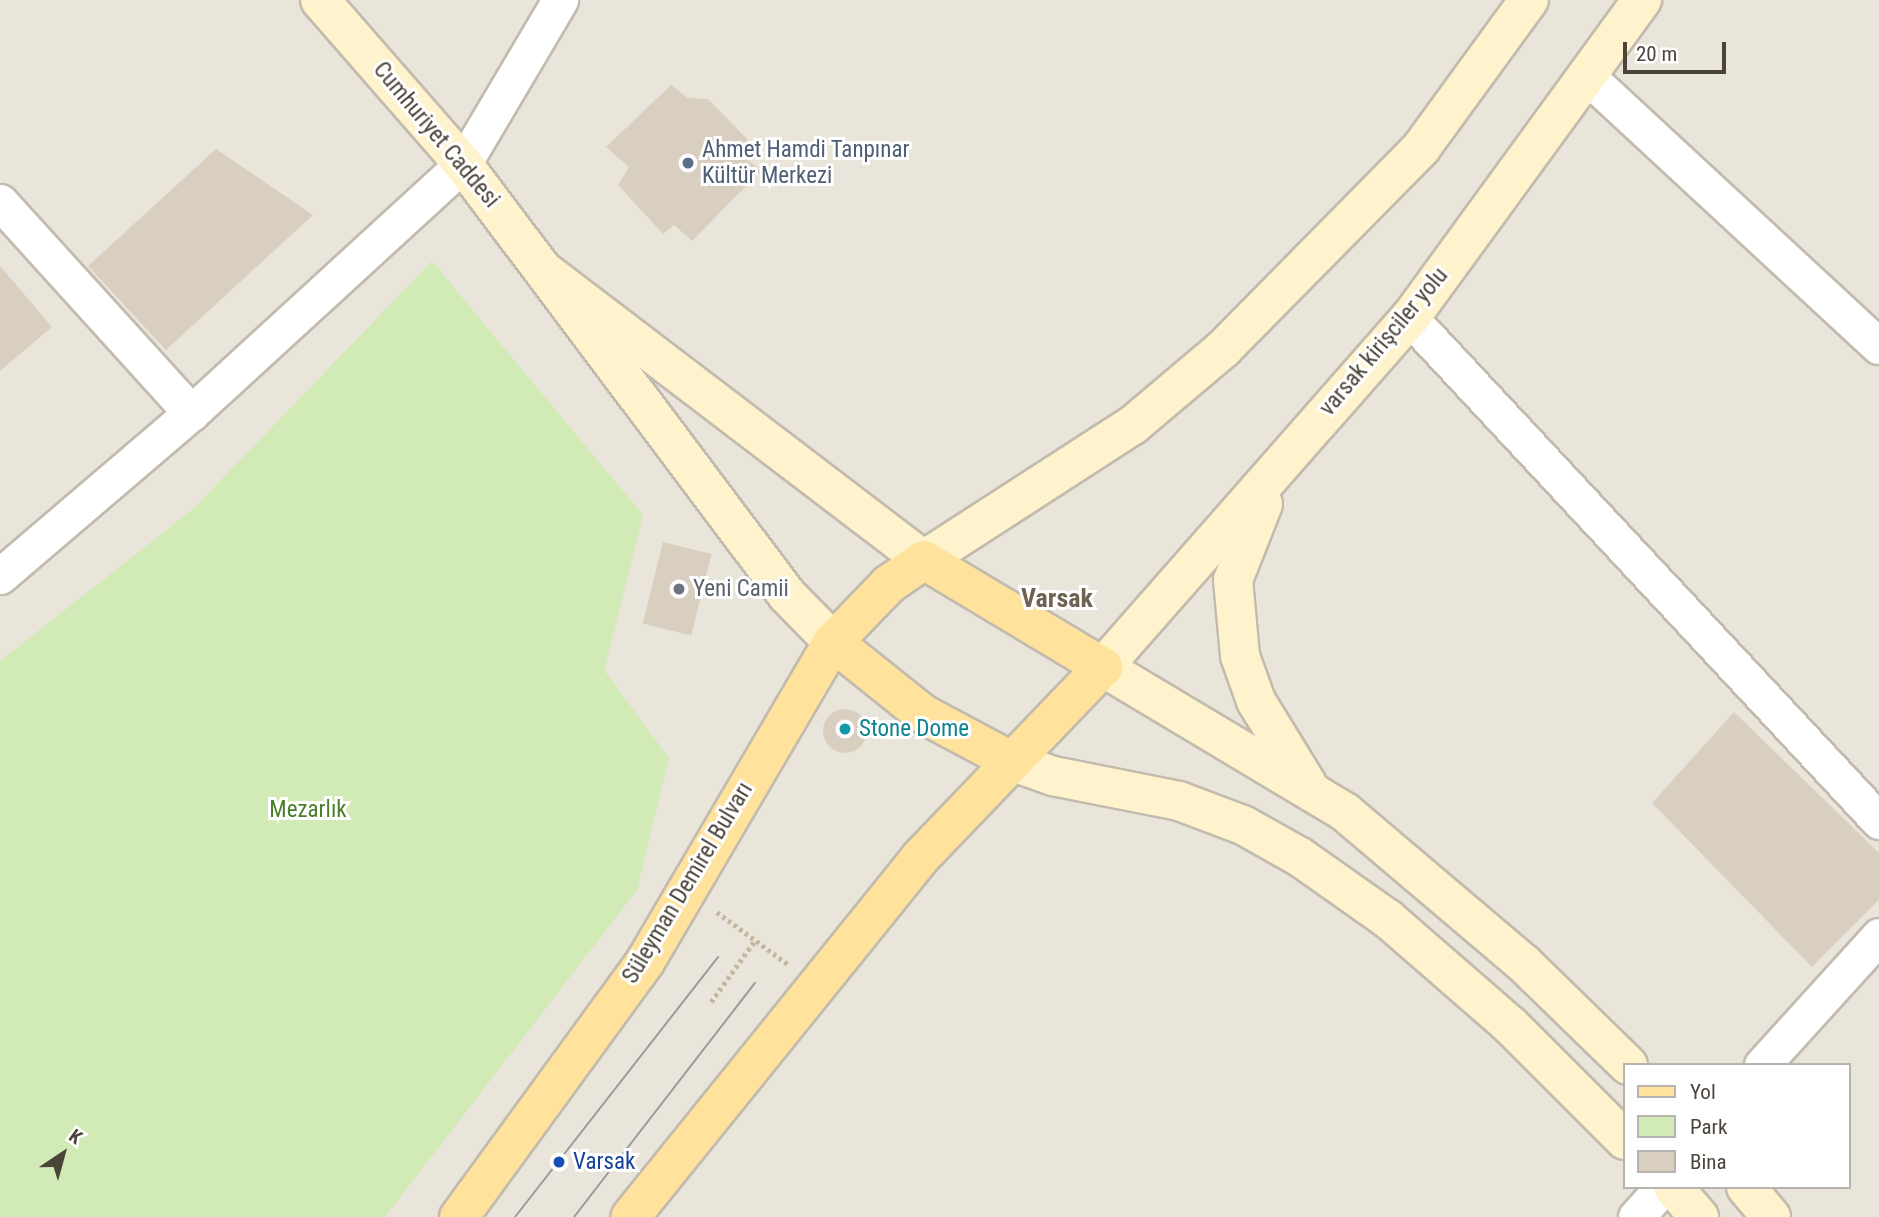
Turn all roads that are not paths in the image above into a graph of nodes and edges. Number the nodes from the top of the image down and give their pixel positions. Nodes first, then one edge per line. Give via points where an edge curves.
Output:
1 (320, 0) edge
2 (560, 0) edge
3 (1529, 0) edge
4 (1642, 0) edge
5 (1588, 77) junction
6 (463, 164) junction
7 (0, 202) edge
8 (548, 274) junction
9 (1410, 318) junction
10 (1879, 346) edge
11 (191, 413) junction
12 (1283, 462) junction
13 (924, 559) junction
14 (0, 576) edge
15 (833, 642) junction
16 (1103, 667) junction
17 (1011, 761) junction
18 (1310, 789) junction
19 (1879, 821) edge
20 (1879, 936) edge
21 (1626, 1063) edge
22 (1764, 1063) edge
23 (1624, 1139) edge
24 (1661, 1189) edge
25 (1675, 1189) edge
26 (1748, 1189) edge
27 (459, 1217) edge
28 (630, 1217) edge
29 (1636, 1217) edge
30 (1699, 1217) edge
31 (1772, 1217) edge

1 - 6 street, Cumhuriyet Caddesi
2 - 6 street
3 - 13 street via 1421,148 1224,348 1133,425
4 - 5 street, varsak kirişciler yolu
5 - 9 street, varsak kirişciler yolu
5 - 10 street
6 - 8 street, Cumhuriyet Caddesi
6 - 11 street
7 - 11 street
8 - 13 street
8 - 15 street via 787,595
9 - 12 street, varsak kirişciler yolu
9 - 19 street
11 - 14 street
12 - 16 street, varsak kirişciler yolu
12 - 18 street via 1242,547 1233,580 1233,610 1240,656 1255,701
13 - 15 main road, Süleyman Demirel Bulvarı via 854,615
13 - 16 main road
15 - 17 main road via 923,714
15 - 27 main road, Süleyman Demirel Bulvarı via 645,962
16 - 17 main road
16 - 18 street
17 - 23 street via 1053,776 1179,801 1242,825 1300,857 1388,919 1510,1025
17 - 28 main road via 920,858 814,984
18 - 21 street via 1345,812 1523,963
20 - 22 street
24 - 29 street
25 - 30 street
26 - 31 street

